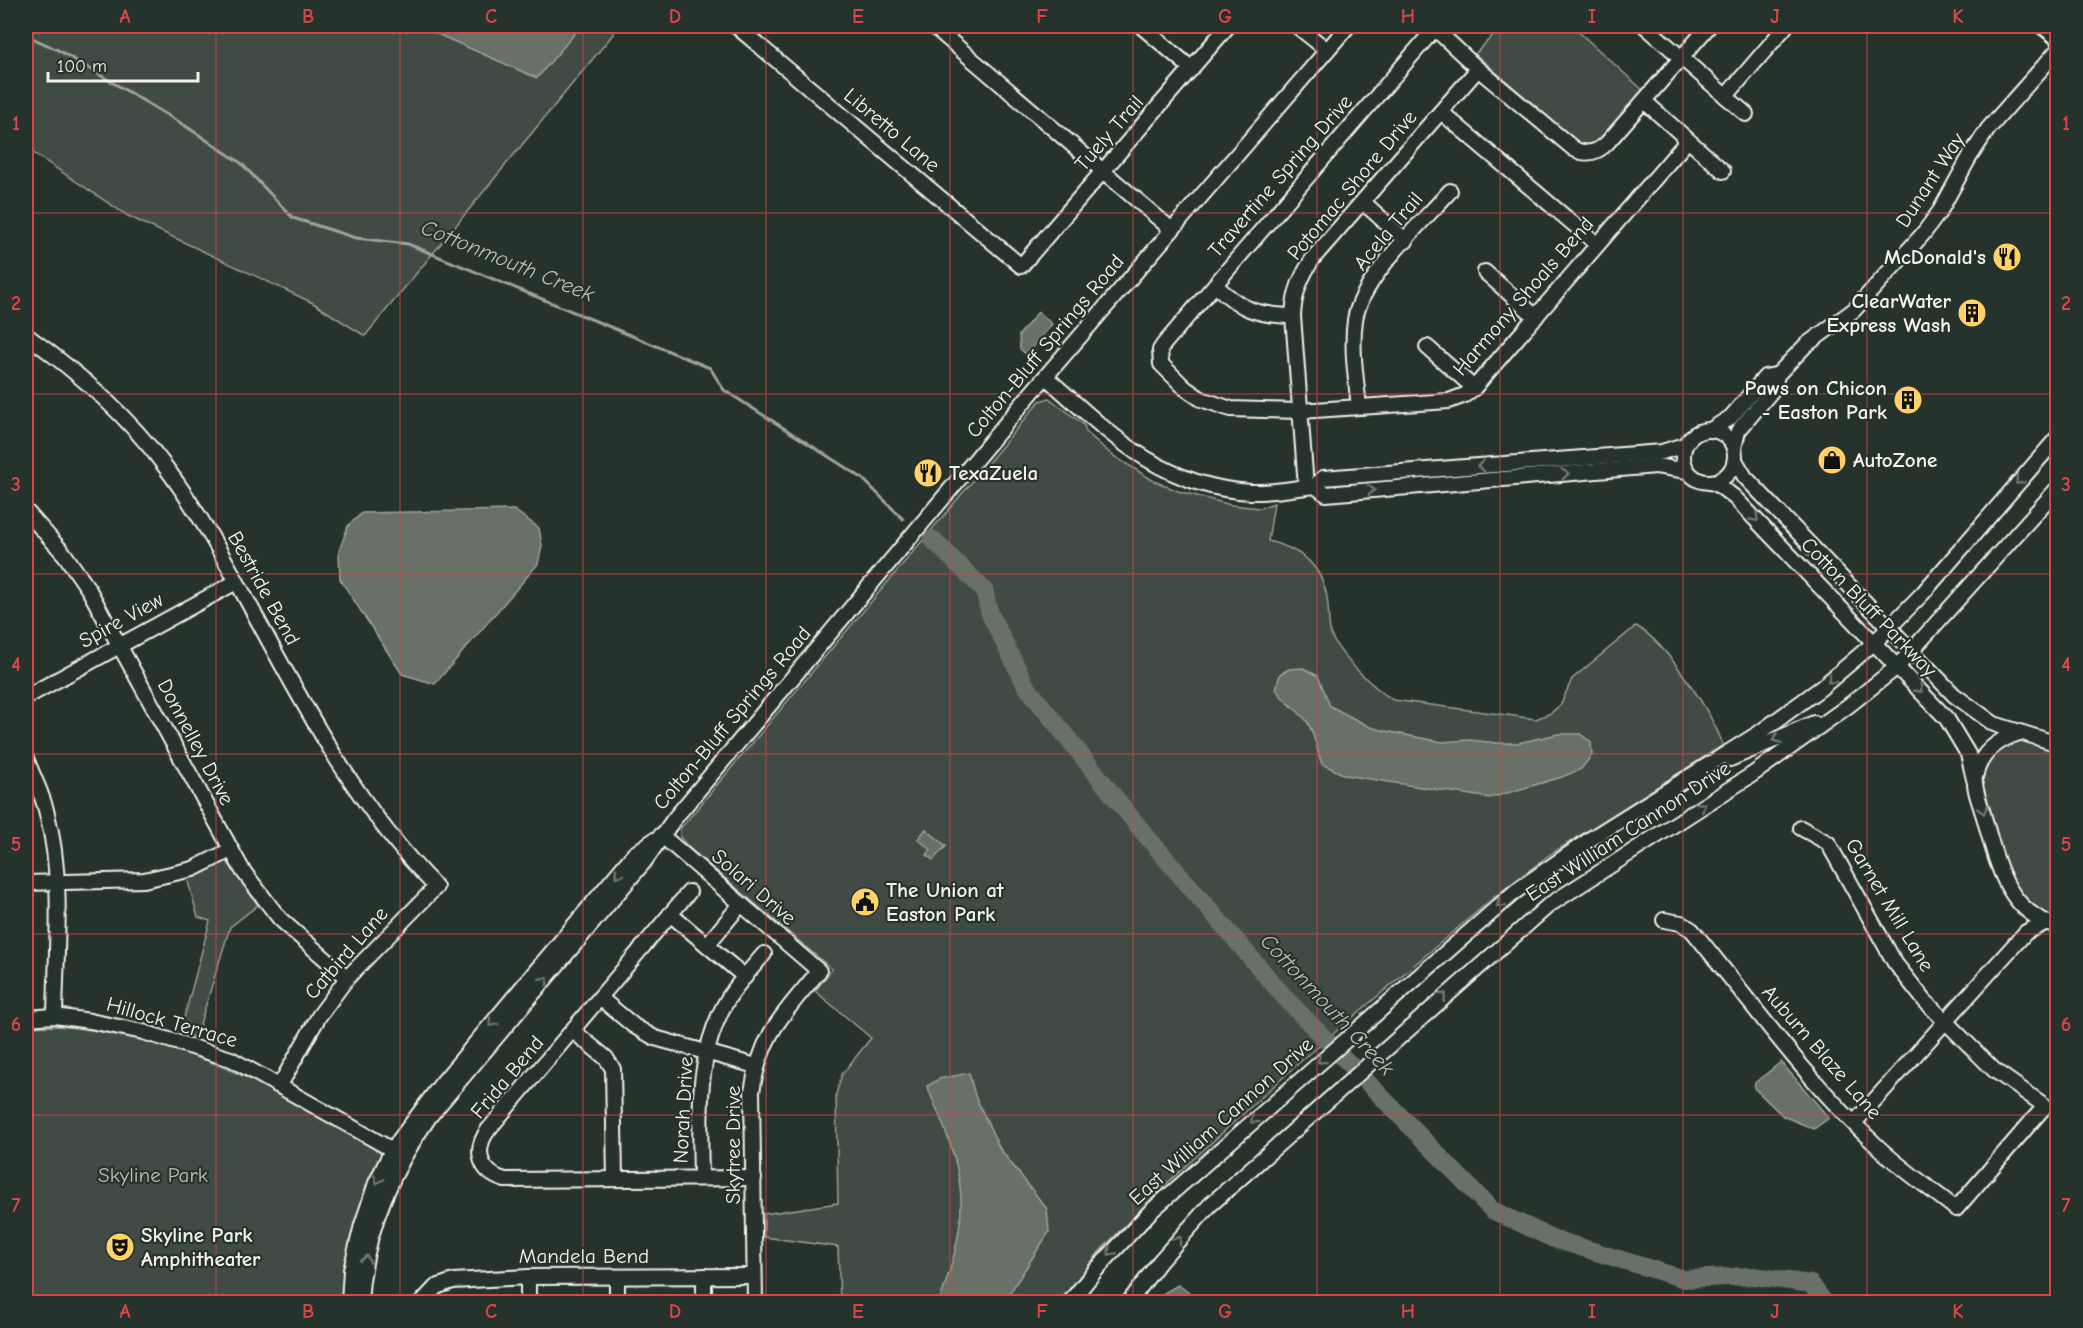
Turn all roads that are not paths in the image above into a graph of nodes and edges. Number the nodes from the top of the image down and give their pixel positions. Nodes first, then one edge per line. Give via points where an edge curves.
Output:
1 (933, 26) edge
2 (1141, 26) edge
3 (1228, 26) edge
4 (1297, 26) edge
5 (1348, 26) edge
6 (1435, 26) edge
7 (1645, 26) edge
8 (1709, 26) edge
9 (1786, 26) edge
10 (2044, 26) edge
11 (739, 27) edge
12 (2058, 37) edge
13 (1327, 50) junction
14 (2058, 50) edge
15 (1682, 57) junction
16 (1192, 69) junction
17 (1478, 69) junction
18 (1726, 96) junction
19 (1644, 101) junction
20 (1441, 112) junction
21 (1746, 114) dead end
22 (1688, 140) junction
23 (1104, 171) junction
24 (1723, 171) dead end
25 (1450, 191) dead end
26 (1363, 202) junction
27 (1172, 230) junction
28 (1406, 241) junction
29 (1597, 244) junction
30 (1021, 266) joint
31 (1485, 273) dead end
32 (1215, 285) junction
33 (1293, 316) junction
34 (1536, 317) junction
35 (26, 335) edge
36 (1427, 347) dead end
37 (1159, 356) joint
38 (1777, 375) junction
39 (1046, 377) junction
40 (1474, 388) junction
41 (1359, 407) junction
42 (1300, 411) junction
43 (1712, 429) junction
44 (2058, 437) edge
45 (1684, 445) junction
46 (1734, 454) junction
47 (1687, 471) junction
48 (1710, 482) junction
49 (1310, 487) junction
50 (2058, 488) edge
51 (26, 511) edge
52 (236, 582) junction
53 (1889, 628) junction
54 (1875, 642) junction
55 (120, 645) junction
56 (1912, 651) junction
57 (1897, 667) junction
58 (26, 697) edge
59 (1848, 706) junction
60 (2019, 733) junction
61 (2058, 744) edge
62 (26, 758) edge
63 (1974, 779) junction
64 (1670, 788) junction
65 (1801, 828) dead end
66 (661, 835) junction
67 (231, 850) junction
68 (26, 883) edge
69 (57, 883) junction
70 (436, 887) joint
71 (689, 892) dead end
72 (741, 904) junction
73 (2028, 913) junction
74 (670, 914) junction
75 (1664, 920) dead end
76 (2051, 924) edge
77 (2026, 932) junction
78 (707, 945) junction
79 (764, 954) dead end
80 (819, 971) joint
81 (745, 977) junction
82 (347, 978) junction
83 (600, 998) junction
84 (55, 1016) junction
85 (26, 1018) edge
86 (1944, 1022) junction
87 (573, 1031) junction
88 (706, 1053) junction
89 (756, 1066) junction
90 (280, 1085) junction
91 (1854, 1123) junction
92 (397, 1153) junction
93 (701, 1177) junction
94 (754, 1178) junction
95 (615, 1179) junction
96 (1956, 1209) joint
97 (704, 1276) junction
98 (754, 1276) junction
99 (528, 1277) junction
100 (616, 1278) junction
101 (349, 1302) edge
102 (360, 1302) edge
103 (422, 1302) edge
104 (528, 1302) edge
105 (616, 1302) edge
106 (704, 1302) edge
107 (755, 1302) edge
108 (1070, 1302) edge
109 (1130, 1302) edge

1 - 23 street
2 - 16 street
3 - 16 street, Tuely Trail
4 - 13 street
5 - 13 street, Colton-Bluff Springs Road
6 - 17 street
6 - 32 street, Travertine Spring Drive
7 - 15 street
8 - 15 street
9 - 18 street
10 - 12 main road
11 - 30 street, Libretto Lane
13 - 27 street, Colton-Bluff Springs Road
14 - 38 street, Dunant Way via 1983,136 1923,234 1854,310 1806,345
15 - 18 street
15 - 19 street
16 - 23 street, Tuely Trail
17 - 19 street via 1579,152 1600,150
17 - 20 street, Potomac Shore Drive
18 - 21 street
19 - 22 street
20 - 26 street, Potomac Shore Drive
20 - 29 street
22 - 24 street
22 - 29 street, Harmony Shoals Bend
23 - 27 street
23 - 30 street, Tuely Trail
25 - 28 street, Acela Trail
26 - 28 street
26 - 33 street, Potomac Shore Drive via 1306,269 1295,296
27 - 39 street, Colton-Bluff Springs Road
28 - 41 street, Acela Trail via 1368,286 1355,317
29 - 34 street, Harmony Shoals Bend
31 - 34 street
32 - 33 street via 1256,314
32 - 37 street, Travertine Spring Drive via 1164,344
33 - 42 street, Potomac Shore Drive
34 - 40 street, Harmony Shoals Bend
35 - 52 street, Bestride Bend via 99,393 141,436 204,522
36 - 40 street
37 - 42 street, Harmony Shoals Bend via 1164,369 1185,388 1216,405
38 - 43 street, Dunant Way via 1765,377 1731,417
38 - 46 street, Dunant Way via 1774,388 1738,431
39 - 49 street via 1120,443 1162,469 1232,490
39 - 66 street, Colton-Bluff Springs Road
40 - 41 street, Harmony Shoals Bend via 1449,400
41 - 42 street, Harmony Shoals Bend
42 - 49 street, Potomac Shore Drive
43 - 45 street via 1697,432
43 - 46 street via 1725,434
44 -> 53 street, East William Cannon Drive
45 - 47 street
45 -> 49 street via 1662,452 1323,478
46 - 48 street via 1728,474
46 - 53 street, Cotton Bluff Parkway via 1745,477
47 - 48 street via 1694,478
49 -> 47 street via 1326,494 1656,466
48 -> 54 street, Cotton Bluff Parkway via 1730,493
50 - 56 street, East William Cannon Drive
51 - 55 street, Donnelley Drive via 71,564
52 - 55 street, Spire View
52 - 70 street, Bestride Bend via 326,745 392,839
53 - 54 street, East William Cannon Drive
53 - 56 street, Cotton Bluff Parkway
54 - 57 street, Cotton Bluff Parkway
54 -> 64 street, East William Cannon Drive via 1789,712
55 - 58 street, Spire View
55 - 67 street, Donnelley Drive
56 - 57 street, East William Cannon Drive
56 - 60 street, Cotton Bluff Parkway via 1967,706 1994,724
57 - 59 street, East William Cannon Drive
57 -> 63 street, Cotton Bluff Parkway via 1947,719 1968,754
59 -> 64 street, East William Cannon Drive
109 -> 59 street, East William Cannon Drive via 1160,1260 1210,1204 1549,905 1752,774
60 - 61 street, Cotton Bluff Parkway
60 - 63 street via 1999,741 1985,754
62 - 69 street via 47,812
63 -> 73 street, Cotton Bluff Parkway via 1999,873
64 -> 108 street, East William Cannon Drive via 1516,891 1150,1212
65 - 86 street, Garnet Mill Lane via 1828,843 1895,963
66 - 72 street, Solari Drive
66 - 92 street, Colton-Bluff Springs Road via 634,855 442,1083
67 - 69 street via 171,876
67 - 82 street, Donnelley Drive via 280,919
68 - 69 street
69 - 84 street
70 - 82 street, Catbird Lane
71 - 74 street, Frida Bend
72 - 78 street
72 - 80 street, Solari Drive
73 - 76 street
73 - 77 street
74 - 78 street
74 - 83 street, Frida Bend
75 - 91 street, Auburn Blaze Lane via 1692,930 1816,1084
76 - 77 street
77 - 86 street
78 - 81 street
79 - 81 street, Norah Drive
80 - 89 street, Skytree Drive via 775,1025
81 - 88 street, Norah Drive via 720,1013
82 - 90 street, Catbird Lane
83 - 87 street, Frida Bend
83 - 88 street via 655,1038
84 - 85 street, Hillock Terrace
84 - 90 street, Hillock Terrace via 143,1032 199,1048 231,1059
86 - 91 street
86 - 96 street, Garnet Mill Lane via 1994,1070 2046,1106
87 - 95 street via 606,1058 613,1069
87 - 95 street, Frida Bend via 483,1138 481,1162 491,1175 505,1180
88 - 89 street
88 - 93 street, Norah Drive via 700,1096
89 - 94 street, Skytree Drive via 752,1092
90 - 92 street, Hillock Terrace
91 - 96 street, Auburn Blaze Lane via 1900,1167
92 -> 101 street, Colton-Bluff Springs Road via 376,1183 362,1225 351,1270
102 -> 92 street, Colton-Bluff Springs Road via 375,1217
93 - 94 street, Frida Bend
93 - 95 street, Frida Bend
94 - 98 street, Skytree Drive
97 - 98 street, Mandela Bend
97 - 100 street, Mandela Bend
97 - 106 street
98 - 107 street, Skytree Drive
99 - 100 street, Mandela Bend
99 - 103 street, Mandela Bend via 453,1281 436,1287
99 - 104 street
100 - 105 street

